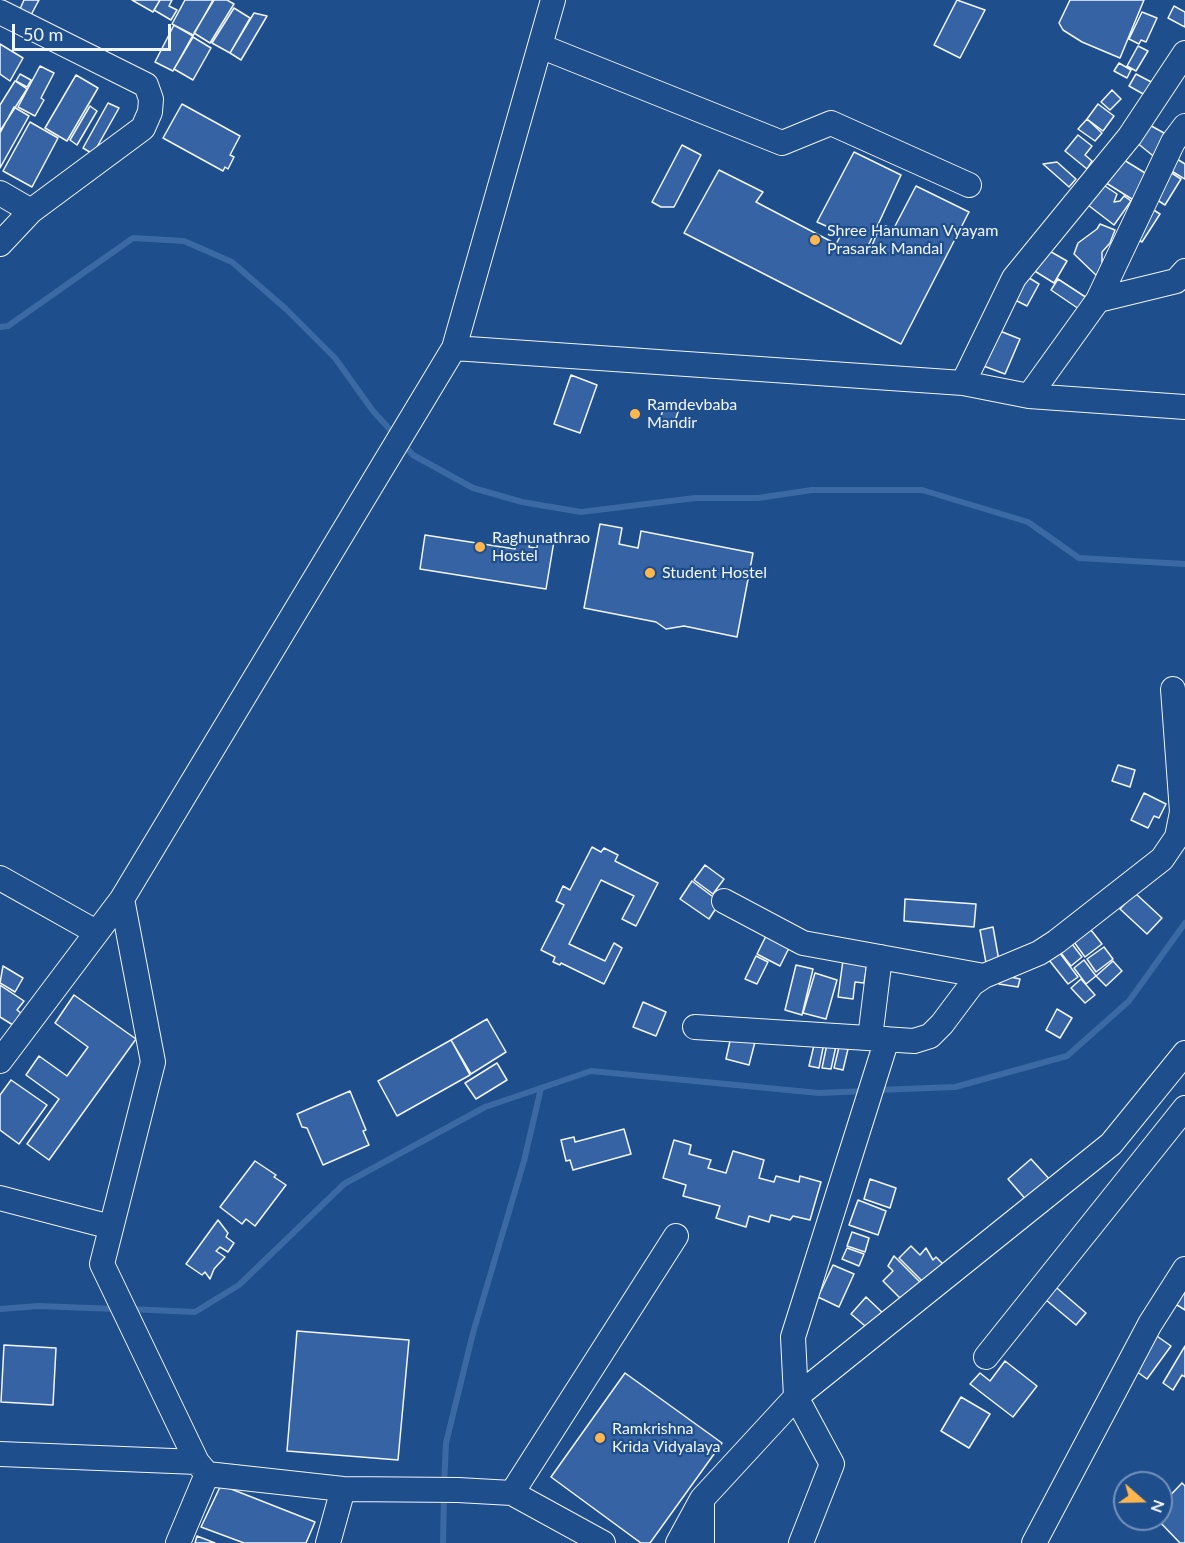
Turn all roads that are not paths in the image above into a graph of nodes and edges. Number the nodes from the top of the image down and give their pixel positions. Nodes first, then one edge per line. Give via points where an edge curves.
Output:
1 (553, 0) edge
2 (0, 12) edge
3 (540, 46) junction
4 (1185, 53) edge
5 (1185, 126) edge
6 (969, 185) dead end
7 (0, 193) edge
8 (32, 211) junction
9 (0, 244) edge
10 (1185, 271) edge
11 (1098, 300) junction
12 (454, 348) junction
13 (963, 383) junction
14 (1029, 396) junction
15 (1185, 407) edge
16 (1173, 689) dead end
17 (0, 878) edge
18 (122, 899) junction
19 (724, 901) dead end
20 (96, 932) junction
21 (880, 957) junction
22 (984, 976) junction
23 (695, 1027) dead end
24 (880, 1046) junction
25 (1185, 1053) edge
26 (0, 1061) edge
27 (1185, 1108) edge
28 (0, 1198) edge
29 (111, 1227) junction
30 (676, 1236) dead end
31 (1185, 1269) edge
32 (986, 1357) dead end
33 (796, 1397) junction
34 (0, 1454) edge
35 (202, 1468) junction
36 (343, 1489) junction
37 (512, 1493) junction
38 (702, 1499) junction
39 (178, 1543) edge
40 (328, 1543) edge
41 (603, 1543) edge
42 (678, 1543) edge
43 (702, 1543) edge
44 (801, 1543) edge
45 (1034, 1543) edge

1 - 3 street
2 - 8 street via 147,85 151,99 143,128
3 - 6 street via 782,143 831,123
3 - 12 street
4 - 13 street via 1130,136 1014,278
5 - 11 street via 1173,142
7 - 8 street
8 - 9 street
10 - 11 street via 1176,282
11 - 14 street
12 - 13 street
12 - 18 street
13 - 14 street
14 - 15 street
16 - 22 street via 1182,812 1178,837 1162,859 1056,942
17 - 20 street
18 - 20 street
18 - 29 street via 153,1062
19 - 21 street via 803,943
20 - 26 street
21 - 22 street
21 - 24 street
22 - 24 street via 972,984 930,1036
23 - 24 street
24 - 33 street via 867,1107 793,1338
25 - 33 street via 1111,1144
27 - 32 street
28 - 29 street
29 - 35 street via 102,1264
30 - 37 street
31 - 45 street via 1150,1324
33 - 38 street
33 - 44 street via 832,1464
34 - 35 street
35 - 36 street
35 - 39 street
36 - 37 street
36 - 40 street
37 - 41 street
38 - 42 street
38 - 43 street

